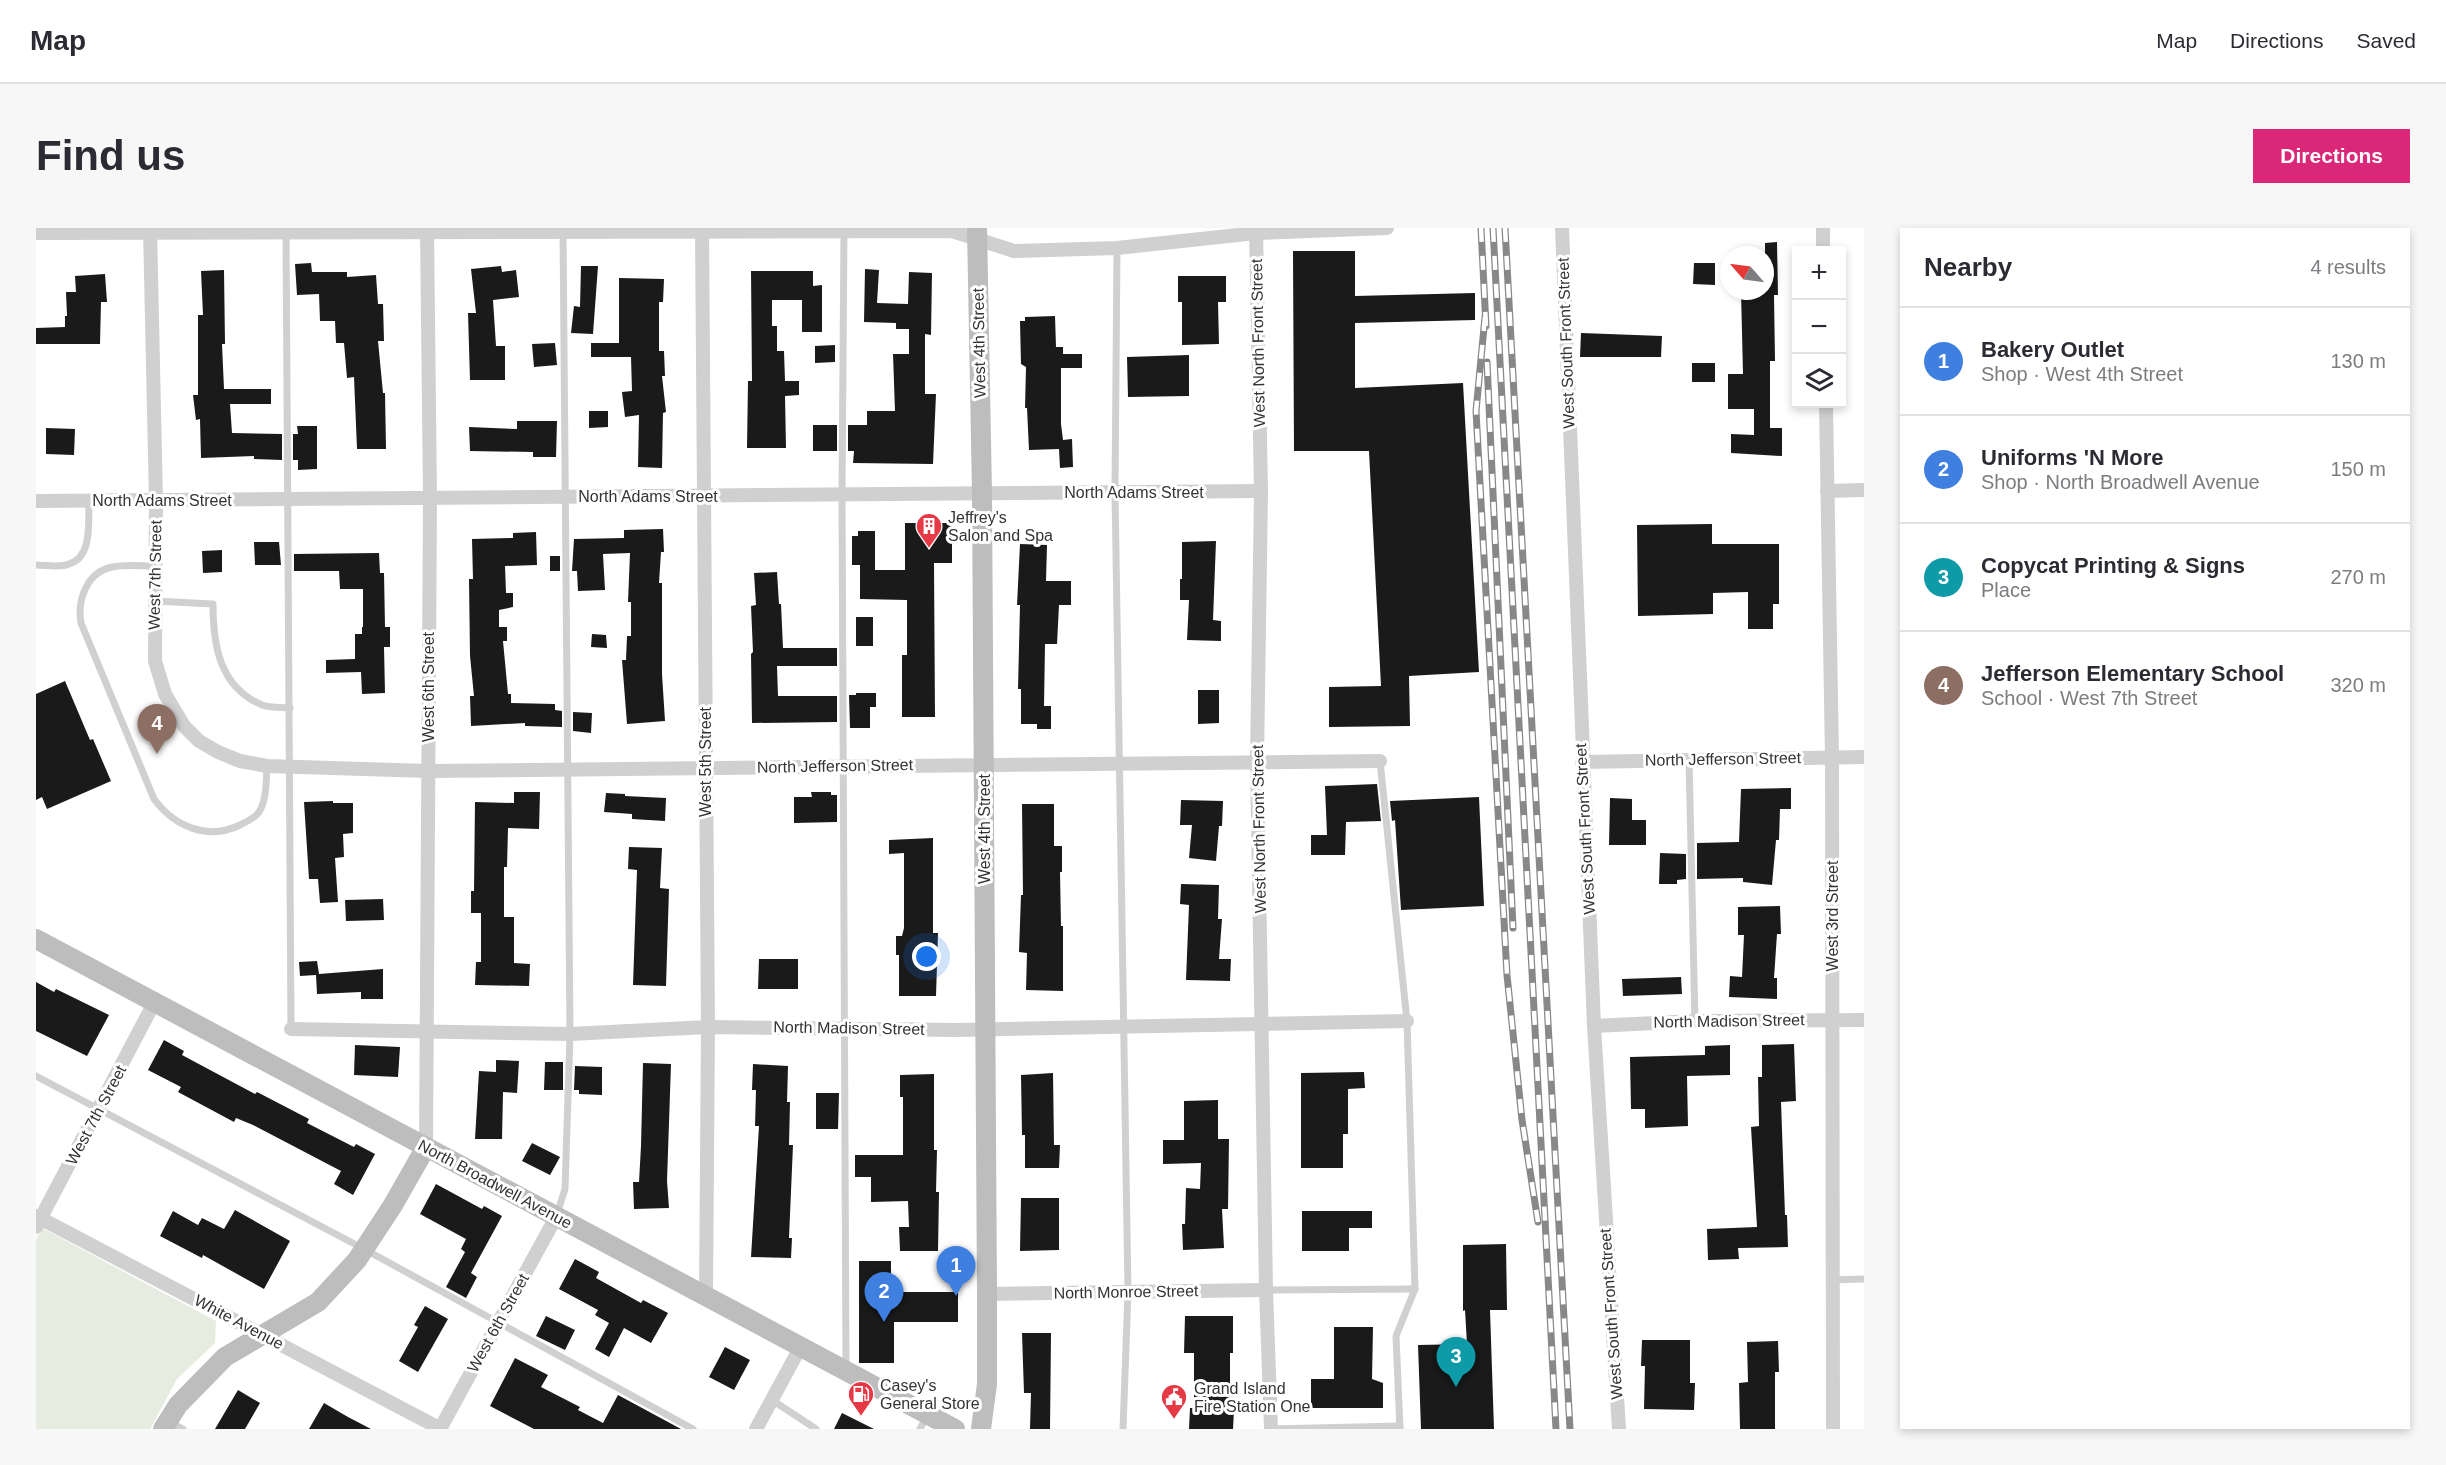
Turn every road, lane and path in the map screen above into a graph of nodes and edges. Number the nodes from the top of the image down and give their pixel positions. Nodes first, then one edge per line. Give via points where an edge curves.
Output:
1 (1387, 228) edge
2 (1562, 228) edge
3 (1823, 228) edge
4 (844, 229) edge
5 (150, 230) edge
6 (286, 230) edge
7 (427, 230) edge
8 (563, 230) edge
9 (702, 230) edge
10 (1256, 230) edge
11 (36, 233) edge
12 (977, 233) edge
13 (1823, 246) edge
14 (1116, 248) junction
15 (1826, 408) edge
16 (1864, 490) edge
17 (1261, 491) junction
18 (1827, 491) junction
19 (1115, 492) junction
20 (982, 493) junction
21 (842, 495) junction
22 (704, 496) junction
23 (566, 497) junction
24 (430, 498) junction
25 (288, 499) junction
26 (36, 501) edge
27 (89, 501) junction
28 (156, 501) junction
29 (36, 565) edge
30 (155, 566) junction
31 (154, 601) junction
32 (290, 708) junction
33 (1832, 757) junction
34 (1864, 757) edge
35 (1689, 760) junction
36 (1257, 761) junction
37 (1380, 761) joint
38 (1582, 762) junction
39 (1119, 763) junction
40 (984, 764) junction
41 (267, 766) junction
42 (844, 766) junction
43 (291, 768) junction
44 (705, 768) junction
45 (568, 770) junction
46 (428, 771) junction
47 (36, 939) edge
48 (154, 1003) junction
49 (1833, 1020) junction
50 (1864, 1020) edge
51 (1407, 1021) junction
52 (1695, 1021) junction
53 (1263, 1022) junction
54 (1123, 1026) junction
55 (1594, 1026) junction
56 (708, 1027) junction
57 (845, 1027) junction
58 (291, 1029) joint
59 (986, 1030) junction
60 (426, 1031) junction
61 (570, 1034) junction
62 (36, 1076) edge
63 (100, 1110) junction
64 (426, 1147) junction
65 (556, 1217) junction
66 (38, 1221) edge
67 (364, 1249) junction
68 (1831, 1280) junction
69 (1864, 1280) edge
70 (1414, 1289) junction
71 (1266, 1290) junction
72 (1128, 1292) junction
73 (987, 1294) junction
74 (706, 1296) junction
75 (499, 1323) junction
76 (262, 1335) junction
77 (801, 1346) junction
78 (846, 1370) junction
79 (772, 1400) junction
80 (924, 1422) edge
81 (172, 1426) edge
82 (1400, 1428) edge
83 (440, 1429) edge
84 (693, 1429) edge
85 (756, 1429) edge
86 (816, 1429) edge
87 (955, 1429) edge
88 (981, 1429) edge
89 (1123, 1429) edge
90 (1271, 1429) edge
91 (1619, 1429) edge
92 (1833, 1429) edge

1 - 10 street
2 - 38 street, West South Front Street
3 - 13 street
4 - 9 street
4 - 12 street
4 - 21 lane
5 - 6 street
5 - 11 street
5 - 28 street, West 7th Street
6 - 7 street
6 - 25 lane
7 - 8 street
7 - 24 street, West 6th Street
8 - 9 street
8 - 23 lane
9 - 22 street, West 5th Street
10 - 14 street
10 - 17 street, West North Front Street
12 - 14 street via 1014,251
12 - 20 main road, West 4th Street
14 - 19 lane
15 - 18 street, West 3rd Street
16 - 18 street
17 - 19 street, North Adams Street
17 - 36 street, West North Front Street
18 - 33 street, West 3rd Street
19 - 20 street, North Adams Street
19 - 39 lane
20 - 21 street, North Adams Street
20 - 40 main road, West 4th Street
21 - 22 street, North Adams Street
21 - 42 lane
22 - 23 street, North Adams Street
22 - 44 street, West 5th Street
23 - 24 street, North Adams Street
23 - 45 lane
24 - 25 street, North Adams Street
24 - 46 street, West 6th Street
25 - 28 street, North Adams Street
25 - 32 lane
26 - 27 street, North Adams Street
27 - 28 street, North Adams Street
27 - 29 lane via 87,545 80,560 67,565
28 - 30 street, West 7th Street
30 - 31 street, West 7th Street
30 - 41 lane via 101,571 85,589 79,611 154,799 164,812 193,829 228,831 258,813 264,798
31 - 32 lane via 213,603 216,652 224,672 241,692 263,705
31 - 41 street, West 7th Street via 158,672 165,694 184,726 218,752
32 - 43 lane
33 - 34 street, North Jefferson Street
33 - 35 street, North Jefferson Street
33 - 49 street, West 3rd Street
35 - 38 street, North Jefferson Street
35 - 52 lane
36 - 37 street, North Jefferson Street
36 - 39 street, North Jefferson Street
36 - 53 street, West North Front Street
37 - 51 lane
38 - 55 street, West South Front Street
39 - 40 street, North Jefferson Street
39 - 54 lane
40 - 42 street, North Jefferson Street
40 - 59 main road, West 4th Street
41 - 43 street, West 7th Street
42 - 44 street, North Jefferson Street
42 - 57 lane
43 - 46 street, North Jefferson Street
43 - 58 lane
44 - 45 street, North Jefferson Street
44 - 56 street, West 5th Street
45 - 46 street, North Jefferson Street
45 - 61 lane
46 - 60 street, West 6th Street
47 - 48 main road, North Broadwell Avenue
48 - 63 street, West 7th Street
48 - 64 main road, North Broadwell Avenue
49 - 50 street, North Madison Street
49 - 52 street, North Madison Street
49 - 68 street, West 3rd Street
51 - 53 street, North Madison Street
51 - 70 lane
52 - 55 street, North Madison Street
53 - 54 street, North Madison Street
53 - 71 street, West North Front Street
54 - 59 street, North Madison Street
54 - 72 lane
55 - 91 street, West South Front Street
56 - 57 street, North Madison Street
56 - 61 street, North Madison Street
56 - 74 street, West 5th Street
57 - 59 street, North Madison Street
57 - 78 lane
58 - 60 street, North Madison Street
59 - 73 main road, West 4th Street
60 - 61 street, North Madison Street
60 - 64 street, West 6th Street
61 - 65 lane via 565,1189
62 - 63 lane
63 - 66 street, West 7th Street
63 - 67 lane
64 - 65 main road, North Broadwell Avenue
64 - 67 main road
65 - 74 main road, North Broadwell Avenue
65 - 75 street, West 6th Street
66 - 76 street, White Avenue
67 - 75 lane
67 - 76 main road via 318,1302
68 - 69 lane
68 - 92 street, West 3rd Street
70 - 71 lane
70 - 82 lane via 1396,1336
71 - 72 street, North Monroe Street
71 - 90 street, West North Front Street
72 - 73 street, North Monroe Street
72 - 89 lane
73 - 88 main road, West 4th Street via 987,1384
74 - 77 main road, North Broadwell Avenue
75 - 83 street, West 6th Street
75 - 84 lane
76 - 81 main road via 225,1357 178,1405
76 - 83 street, White Avenue
77 - 78 main road, North Broadwell Avenue
77 - 79 street
78 - 80 main road, North Broadwell Avenue
79 - 85 street
79 - 86 lane
80 - 87 main road, North Broadwell Avenue
82 - 90 lane

